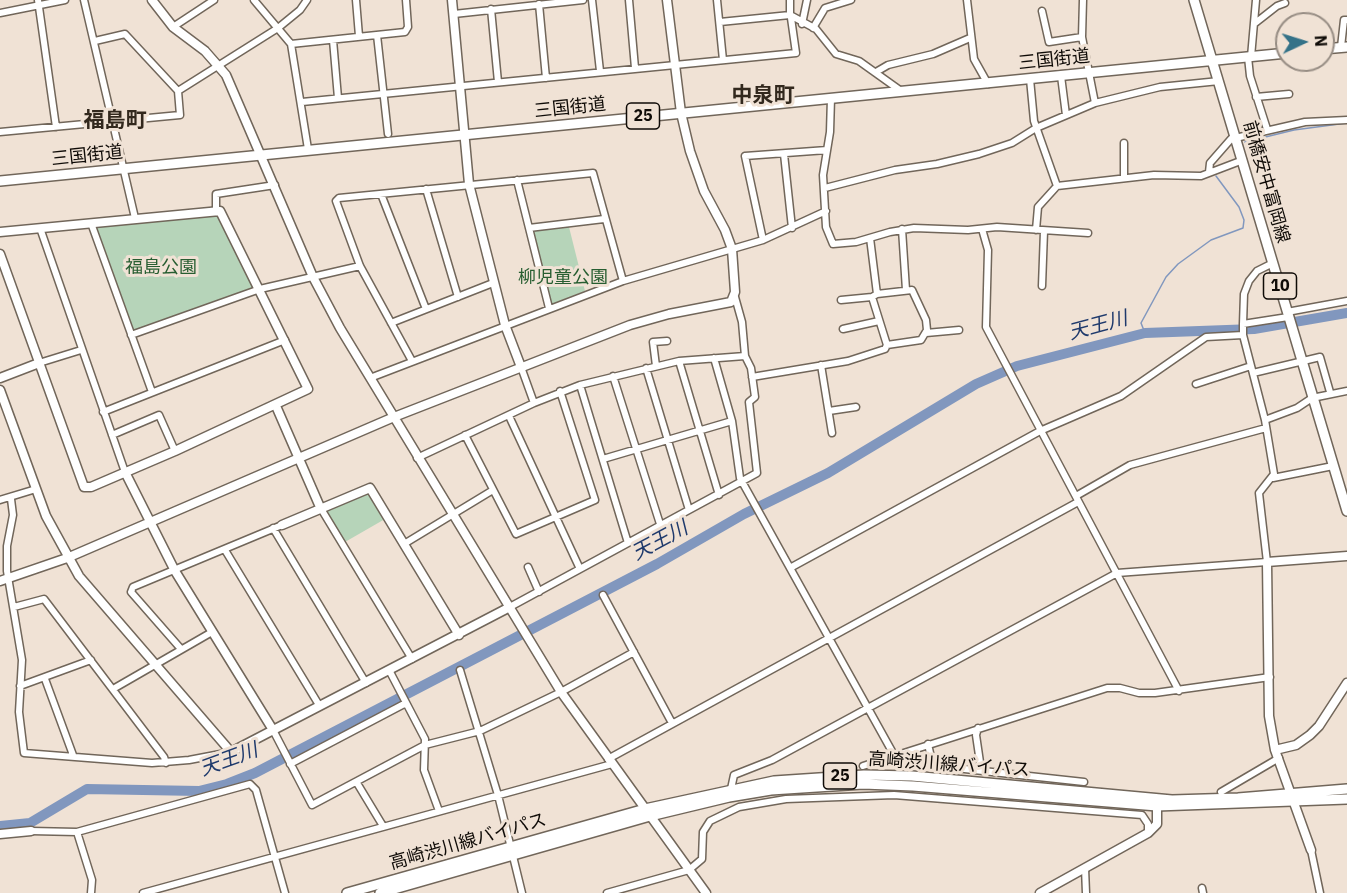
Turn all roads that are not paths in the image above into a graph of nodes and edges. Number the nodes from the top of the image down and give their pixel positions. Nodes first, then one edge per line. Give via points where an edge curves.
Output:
1 (65, 0) edge
2 (84, 0) edge
3 (152, 0) edge
4 (214, 0) edge
5 (254, 0) edge
6 (307, 0) edge
7 (356, 0) edge
8 (406, 0) edge
9 (452, 0) edge
10 (583, 0) edge
11 (592, 0) edge
12 (629, 0) edge
13 (667, 0) edge
14 (717, 0) edge
15 (790, 0) edge
16 (807, 0) edge
17 (851, 0) edge
18 (968, 0) edge
19 (1083, 0) edge
20 (1194, 0) edge
21 (1256, 0) edge
22 (565, 1) edge
23 (38, 2) edge
24 (515, 3) edge
25 (1285, 3) dead end
26 (539, 4) junction
27 (491, 9) junction
28 (1042, 11) dead end
29 (0, 13) edge
30 (453, 14) junction
31 (790, 17) junction
32 (1347, 20) edge
33 (720, 22) junction
34 (802, 24) junction
35 (1254, 24) junction
36 (172, 27) junction
37 (278, 28) junction
38 (813, 28) junction
39 (359, 36) junction
40 (377, 36) junction
41 (1082, 37) junction
42 (970, 38) junction
43 (333, 40) junction
44 (95, 41) junction
45 (291, 44) junction
46 (1344, 47) edge
47 (1275, 54) edge
48 (1250, 57) junction
49 (723, 60) junction
50 (1213, 62) junction
51 (218, 64) junction
52 (676, 65) junction
53 (635, 68) junction
54 (600, 71) junction
55 (876, 72) junction
56 (1091, 73) junction
57 (1061, 76) junction
58 (546, 78) junction
59 (1030, 79) junction
60 (1219, 81) junction
61 (498, 82) junction
62 (988, 84) junction
63 (460, 86) junction
64 (178, 91) junction
65 (901, 91) junction
66 (384, 93) junction
67 (1289, 94) dead end
68 (1256, 97) junction
69 (338, 98) junction
70 (831, 98) junction
71 (302, 102) junction
72 (1095, 103) junction
73 (681, 112) junction
74 (1066, 115) junction
75 (1347, 120) edge
76 (112, 121) junction
77 (56, 127) junction
78 (1038, 127) junction
79 (1267, 129) junction
80 (0, 132) edge
81 (388, 134) dead end
82 (465, 135) junction
83 (1237, 138) junction
84 (1124, 143) dead end
85 (308, 149) junction
86 (828, 150) junction
87 (784, 153) junction
88 (262, 156) junction
89 (1243, 160) junction
90 (124, 168) junction
91 (1209, 172) junction
92 (1124, 177) junction
93 (517, 180) junction
94 (0, 181) edge
95 (469, 184) junction
96 (275, 186) junction
97 (1057, 186) junction
98 (426, 189) junction
99 (825, 189) junction
100 (381, 194) junction
101 (216, 210) junction
102 (826, 211) junction
103 (135, 218) junction
104 (604, 219) junction
105 (91, 223) junction
106 (40, 228) junction
107 (529, 228) junction
108 (792, 228) junction
109 (902, 229) junction
110 (982, 229) junction
111 (1036, 230) junction
112 (1044, 231) junction
113 (0, 232) edge
114 (1088, 233) dead end
115 (870, 238) junction
116 (763, 240) junction
117 (732, 249) junction
118 (0, 254) edge
119 (1273, 263) junction
120 (360, 266) junction
121 (313, 277) junction
122 (622, 281) junction
123 (493, 283) junction
124 (1042, 286) dead end
125 (260, 289) junction
126 (906, 290) junction
127 (874, 296) junction
128 (458, 297) junction
129 (735, 297) junction
130 (841, 300) dead end
131 (1347, 301) edge
132 (549, 308) junction
133 (426, 309) junction
134 (1287, 315) junction
135 (879, 321) junction
136 (391, 323) junction
137 (1243, 324) junction
138 (505, 325) junction
139 (843, 329) dead end
140 (959, 330) dead end
141 (926, 333) junction
142 (131, 334) junction
143 (1243, 335) junction
144 (285, 340) junction
145 (667, 341) dead end
146 (887, 345) junction
147 (81, 350) junction
148 (745, 356) junction
149 (714, 358) junction
150 (1302, 360) junction
151 (412, 361) junction
152 (679, 361) junction
153 (39, 363) junction
154 (821, 365) junction
155 (656, 366) junction
156 (521, 367) junction
157 (646, 368) junction
158 (1252, 370) junction
159 (613, 376) junction
160 (752, 377) junction
161 (0, 378) edge
162 (370, 378) junction
163 (1196, 384) dead end
164 (580, 385) junction
165 (0, 390) edge
166 (560, 391) junction
167 (1347, 391) edge
168 (152, 392) junction
169 (1330, 393) junction
170 (1312, 398) junction
171 (534, 403) junction
172 (276, 406) junction
173 (855, 406) dead end
174 (829, 411) junction
175 (103, 412) junction
176 (508, 416) junction
177 (394, 417) junction
178 (1265, 420) junction
179 (732, 422) junction
180 (1266, 429) junction
181 (699, 430) junction
182 (1040, 431) junction
183 (832, 433) dead end
184 (112, 435) junction
185 (465, 435) junction
186 (667, 440) junction
187 (635, 450) junction
188 (175, 451) junction
189 (298, 457) junction
190 (417, 458) junction
191 (603, 459) junction
192 (1333, 466) junction
193 (125, 472) junction
194 (1273, 478) junction
195 (743, 481) junction
196 (36, 489) junction
197 (493, 490) junction
198 (719, 495) junction
199 (11, 498) junction
200 (1077, 499) junction
201 (0, 500) edge
202 (320, 507) junction
203 (689, 510) junction
204 (1347, 511) edge
205 (451, 514) junction
206 (555, 517) junction
207 (151, 522) junction
208 (660, 524) junction
209 (282, 525) joint
210 (273, 528) junction
211 (628, 543) junction
212 (404, 544) junction
213 (225, 550) junction
214 (1347, 556) edge
215 (68, 558) junction
216 (1267, 561) junction
217 (528, 567) dead end
218 (790, 568) junction
219 (580, 569) junction
220 (175, 571) junction
221 (1117, 573) junction
222 (4, 580) edge
223 (539, 592) junction
224 (603, 595) dead end
225 (14, 607) junction
226 (508, 608) junction
227 (212, 632) junction
228 (459, 635) junction
229 (830, 638) junction
230 (181, 649) junction
231 (634, 652) junction
232 (412, 659) junction
233 (91, 660) junction
234 (155, 665) junction
235 (390, 670) junction
236 (460, 670) dead end
237 (1270, 677) junction
238 (45, 679) junction
239 (1347, 682) edge
240 (366, 683) junction
241 (20, 686) junction
242 (113, 689) junction
243 (1179, 691) junction
244 (561, 692) junction
245 (405, 701) junction
246 (319, 705) junction
247 (867, 708) junction
248 (672, 723) junction
249 (978, 728) junction
250 (273, 730) junction
251 (480, 731) junction
252 (928, 744) junction
253 (425, 745) junction
254 (231, 752) junction
255 (1277, 754) junction
256 (73, 755) junction
257 (894, 755) junction
258 (610, 761) junction
259 (166, 763) junction
260 (290, 763) junction
261 (863, 766) dead end
262 (981, 769) junction
263 (1084, 782) dead end
264 (357, 783) junction
265 (731, 789) junction
266 (1347, 789) edge
267 (1221, 792) dead end
268 (1290, 792) junction
269 (498, 795) junction
270 (1347, 799) edge
271 (1294, 803) junction
272 (1157, 806) junction
273 (439, 811) junction
274 (647, 813) junction
275 (384, 826) junction
276 (31, 831) joint
277 (77, 832) junction
278 (1148, 832) junction
279 (0, 834) edge
280 (1311, 850) joint
281 (510, 851) junction
282 (275, 857) junction
283 (1085, 868) junction
284 (689, 870) junction
285 (91, 893) edge
286 (143, 893) edge
287 (285, 893) edge
288 (347, 893) edge
289 (380, 893) edge
290 (522, 893) edge
291 (607, 893) edge
292 (706, 893) edge
293 (1041, 893) edge
294 (1086, 893) edge
295 (1320, 893) edge

1 - 23 street
2 - 44 street
3 - 36 street
4 - 36 street
5 - 37 street
6 - 37 street
7 - 39 street
8 - 40 street via 405,32
9 - 30 street
10 - 22 street
11 - 54 street
12 - 53 street
13 - 52 street
14 - 33 street
15 - 31 street
16 - 34 street
17 - 38 street via 825,8
18 - 42 street
19 - 41 street
20 - 50 main road, 前橋安中富岡線 / 10
21 - 35 street
22 - 26 street
23 - 29 street
23 - 77 street
24 - 26 street
24 - 27 street
25 - 35 street
26 - 58 street
27 - 30 street
27 - 61 street
28 - 41 street via 1049,42
30 - 63 street
31 - 33 street
31 - 34 street
31 - 49 street via 796,53
32 - 46 street
33 - 49 street
34 - 38 street
35 - 48 street
36 - 51 street
37 - 45 street
37 - 51 street
38 - 55 street via 836,54 860,61
39 - 40 street
39 - 43 street
40 - 66 street
41 - 56 street
42 - 55 street
42 - 62 street via 974,59
43 - 45 street
43 - 69 street
44 - 64 street via 124,34
44 - 76 street
45 - 71 street
47 - 48 main road, 三国街道 / 25
48 - 50 main road, 三国街道 / 25
48 - 68 street
49 - 52 street
50 - 56 main road, 三国街道 / 25
50 - 60 main road, 前橋安中富岡線 / 10
51 - 64 street
51 - 88 street
52 - 53 street
52 - 73 street
53 - 54 street
54 - 58 street
55 - 65 street
56 - 57 main road, 三国街道 / 25
56 - 72 street
57 - 59 main road, 三国街道 / 25
57 - 74 street
58 - 61 street
59 - 62 main road, 三国街道 / 25
59 - 78 street
60 - 72 street via 1160,87
60 - 83 main road, 前橋安中富岡線 / 10
61 - 63 street
62 - 65 main road, 三国街道 / 25
63 - 66 street
63 - 82 street
64 - 76 street via 180,115
65 - 70 main road, 三国街道 / 25
66 - 69 street
66 - 81 street
67 - 68 street
68 - 79 street
69 - 71 street
70 - 73 main road, 三国街道 / 25
70 - 86 street
71 - 85 street
72 - 74 street
73 - 82 main road, 三国街道 / 25
73 - 117 street via 693,161
74 - 78 street
75 - 79 street
76 - 77 street
76 - 90 street
77 - 80 street
78 - 97 street
78 - 99 street via 1012,143 979,154 895,170
79 - 83 street
82 - 85 main road, 三国街道 / 25
82 - 95 street
83 - 89 main road, 前橋安中富岡線 / 10
83 - 91 street via 1219,150
84 - 92 street
85 - 88 main road, 三国街道 / 25
86 - 87 street
86 - 99 street via 823,175
87 - 108 street
87 - 116 street via 746,156
88 - 90 main road, 三国街道 / 25
88 - 96 street
89 - 91 street
89 - 119 main road, 前橋安中富岡線 / 10
90 - 94 main road, 三国街道 / 25
90 - 103 street
91 - 92 street via 1201,176
92 - 97 street
93 - 95 street
93 - 104 street via 593,173
93 - 107 street
95 - 98 street
95 - 123 street
96 - 101 street via 216,194
96 - 121 street
97 - 111 street via 1038,207
98 - 100 street
98 - 128 street
99 - 102 street
100 - 120 street via 336,201
100 - 133 street
101 - 103 street
101 - 125 street via 220,211
102 - 108 street
102 - 115 street via 826,226 833,244
103 - 105 street
104 - 107 street
104 - 122 street
105 - 106 street
105 - 142 street
106 - 113 street
106 - 147 street
107 - 132 street
108 - 116 street
109 - 110 street
109 - 115 street
109 - 126 street
110 - 111 street
110 - 182 street via 988,250 986,327
111 - 112 street
112 - 114 street
112 - 124 street
115 - 127 street
116 - 117 street
117 - 122 street
117 - 129 street
118 - 153 street
119 - 134 main road, 前橋安中富岡線 / 10
119 - 137 street via 1257,271 1249,281 1244,294
120 - 121 street
120 - 136 street
121 - 125 street
121 - 162 street
122 - 132 street
123 - 128 street
123 - 138 street
125 - 142 street
125 - 144 street
126 - 127 street
126 - 141 street via 914,292 923,311
127 - 130 street
127 - 135 street
128 - 133 street
129 - 148 street
129 - 156 street via 727,304 630,325
131 - 134 street
132 - 138 street
133 - 136 street
134 - 137 street
134 - 150 main road, 前橋安中富岡線 / 10
135 - 139 street
135 - 146 street
136 - 151 street
137 - 143 street
138 - 151 street
138 - 156 street
140 - 141 street
141 - 146 street via 921,340
142 - 168 street
143 - 158 street
143 - 182 street via 1206,337 1121,396
144 - 168 street
144 - 172 street via 308,389
145 - 155 street via 653,342
146 - 154 street via 883,351
147 - 153 street
147 - 175 street
148 - 149 street
148 - 160 street
149 - 152 street
149 - 179 street
150 - 158 street
150 - 169 street via 1320,357
150 - 170 main road, 前橋安中富岡線 / 10
151 - 162 street
152 - 155 street
152 - 181 street
153 - 161 street
153 - 193 street via 82,484 87,488
154 - 160 street
154 - 174 street
155 - 157 street
156 - 171 street
156 - 177 street
157 - 159 street
157 - 186 street
158 - 163 street
158 - 178 street
159 - 164 street
159 - 187 street
160 - 195 street via 755,396 749,402 758,473
162 - 177 street
164 - 166 street
164 - 191 street
165 - 196 street
166 - 171 street
166 - 206 street via 595,500
167 - 169 street
168 - 175 street
169 - 170 street
170 - 178 street via 1298,408
170 - 192 main road, 前橋安中富岡線 / 10
171 - 176 street
172 - 188 street
172 - 189 street
173 - 174 street
174 - 183 street
175 - 184 street
176 - 185 street
176 - 206 street
177 - 189 street
177 - 190 street
178 - 180 street
179 - 181 street
179 - 195 street
180 - 194 street
180 - 200 street via 1130,465
181 - 186 street
181 - 198 street
182 - 200 street
182 - 218 street
184 - 188 street via 159,415
184 - 193 street
185 - 190 street
185 - 197 street
186 - 187 street
186 - 203 street
187 - 191 street
187 - 208 street
188 - 193 street
189 - 202 street
189 - 207 street
190 - 205 street
191 - 211 street
192 - 194 street
192 - 204 main road, 前橋安中富岡線 / 10
193 - 207 street
194 - 216 street via 1259,493
195 - 198 street
195 - 218 street
196 - 199 street
196 - 215 street
197 - 205 street
197 - 206 street via 516,534
198 - 203 street
199 - 201 street
199 - 222 street via 14,512
200 - 221 street
200 - 229 street
202 - 209 street
202 - 212 street via 369,488
202 - 232 street
203 - 208 street
205 - 212 street
205 - 226 street
206 - 219 street
207 - 215 street
207 - 220 street
208 - 211 street
209 - 210 street
210 - 213 street
210 - 240 street
211 - 219 street
212 - 228 street
213 - 220 street
213 - 246 street
214 - 216 street
215 - 222 street
215 - 234 street
216 - 221 street
216 - 237 street
217 - 223 street
218 - 229 street
219 - 223 street
220 - 227 street
220 - 230 street via 133,587 131,592
221 - 243 street
221 - 247 street
222 - 225 street
223 - 226 street
224 - 231 street
225 - 233 street via 44,599
225 - 241 street via 22,660
226 - 228 street
226 - 244 street
227 - 230 street
227 - 250 street
228 - 232 street
229 - 247 street
229 - 248 street
230 - 234 street
231 - 244 street
231 - 248 street
232 - 235 street
233 - 238 street
233 - 242 street
234 - 242 street
234 - 254 street
235 - 240 street
235 - 245 street
236 - 251 street
237 - 243 street
237 - 255 street via 1269,716
238 - 241 street
238 - 256 street
239 - 255 street via 1319,726 1296,745
240 - 246 street
241 - 256 street via 24,753
242 - 259 street
243 - 249 street via 1139,693 1107,688
244 - 251 street
244 - 258 street
245 - 253 street
245 - 260 street
246 - 250 street
247 - 257 street
247 - 265 street via 772,760 734,775
248 - 258 street
249 - 252 street
249 - 262 street
250 - 254 street
250 - 260 street
251 - 253 street
251 - 269 street
252 - 257 street
252 - 262 street via 934,764
253 - 264 street
253 - 273 street via 424,770
254 - 259 street
255 - 267 street
255 - 268 street
256 - 259 street
257 - 261 street
258 - 269 street
258 - 274 street
260 - 264 street via 312,805
262 - 263 street
264 - 275 street
265 - 268 main road, 高崎渋川線バイパス / 25 via 774,781 864,775 1172,800
265 - 274 main road, 高崎渋川線バイパス / 25
266 - 268 main road, 高崎渋川線バイパス / 25
268 - 271 street
269 - 273 street
269 - 281 street
270 - 271 main road, 高崎渋川線バイパス / 25
271 - 272 main road, 高崎渋川線バイパス / 25
271 - 280 street
272 - 274 main road, 高崎渋川線バイパス / 25 via 863,784 771,790
272 - 278 street via 1157,824
273 - 275 street
274 - 281 main road, 高崎渋川線バイパス / 25
274 - 284 street
275 - 282 street
276 - 277 street
276 - 279 street
277 - 282 street via 250,784 256,790
277 - 285 street via 92,880
278 - 283 street
278 - 284 street via 1142,815 917,796 828,795 747,805 710,821 703,832 702,859
280 - 295 street
281 - 288 main road, 高崎渋川線バイパス / 25
281 - 289 main road, 高崎渋川線バイパス / 25
281 - 290 street
282 - 286 street
282 - 287 street
283 - 293 street
283 - 294 street
284 - 291 street
284 - 292 street

